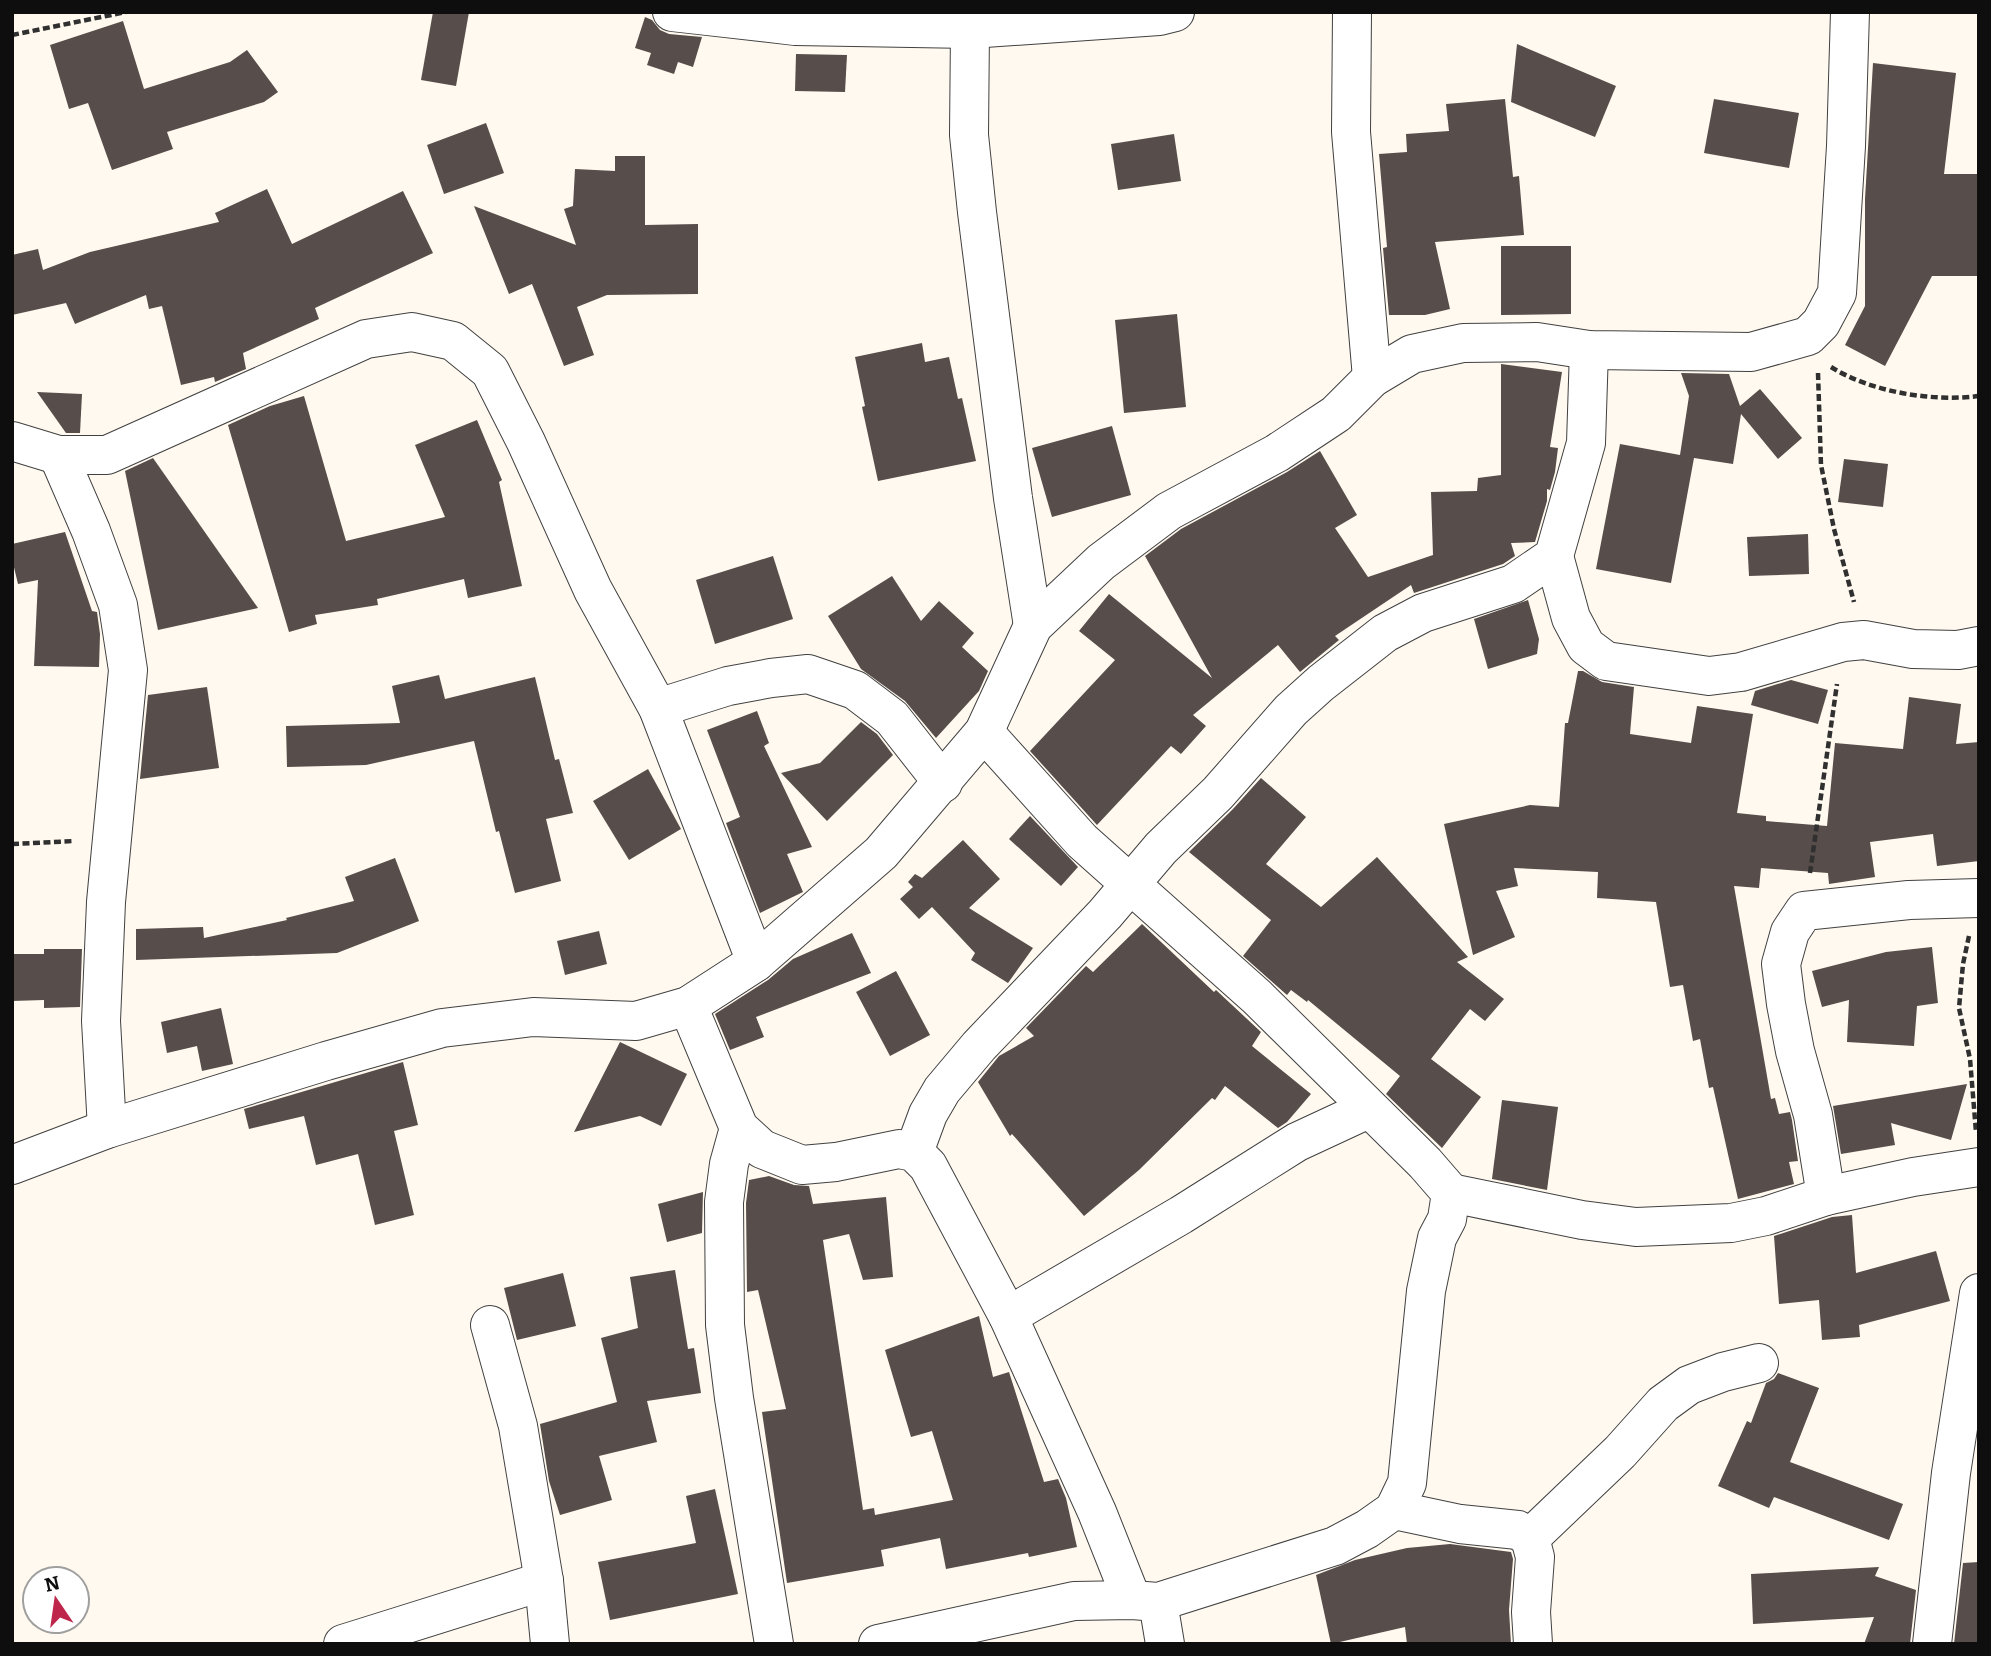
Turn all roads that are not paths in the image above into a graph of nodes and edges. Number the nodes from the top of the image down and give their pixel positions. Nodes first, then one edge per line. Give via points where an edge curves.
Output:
1 (671, 12) edge
2 (1175, 12) edge
3 (1352, 12) edge
4 (1850, 12) edge
5 (970, 29) junction
6 (1589, 350) junction
7 (1372, 378) junction
8 (12, 441) edge
9 (58, 455) junction
10 (1554, 556) junction
11 (1033, 626) junction
12 (1979, 646) edge
13 (658, 708) junction
14 (984, 732) junction
15 (943, 783) junction
16 (1129, 883) junction
17 (1978, 898) edge
18 (756, 962) junction
19 (688, 1006) junction
20 (1368, 1109) junction
21 (739, 1128) junction
22 (107, 1129) junction
23 (914, 1152) junction
24 (12, 1165) edge
25 (1978, 1167) edge
26 (1451, 1193) junction
27 (1826, 1196) junction
28 (1979, 1293) edge
29 (1009, 1316) junction
30 (489, 1325) dead end
31 (1759, 1363) dead end
32 (1394, 1510) junction
33 (1530, 1538) junction
34 (544, 1581) junction
35 (1145, 1601) junction
36 (343, 1644) edge
37 (550, 1644) edge
38 (774, 1644) edge
39 (878, 1644) edge
40 (1165, 1644) edge
41 (1533, 1644) edge
42 (1933, 1644) edge

1 - 5 street via 795,26
2 - 5 street
3 - 7 street via 1351,132
4 - 6 street via 1837,293 1812,345 1751,352
5 - 11 street via 969,135 977,212
6 - 7 street via 1537,342 1463,343 1412,354
6 - 10 street via 1586,443
7 - 11 street via 1336,414 1277,453 1169,511 1101,562
8 - 9 street
9 - 13 street via 107,454 366,339 412,332 453,341 490,370 593,590
9 - 22 street via 118,605 128,670 106,902 102,1021
10 - 12 street via 1572,618 1586,646 1606,661 1709,676 1741,672 1854,641 1913,649
10 - 16 street via 1513,584 1423,612 1376,640 1291,710
11 - 14 street
13 - 15 street via 728,687 807,674 855,690 892,718
13 - 18 street
14 - 15 street
14 - 16 street via 1082,841
15 - 18 street via 881,853
16 - 20 street via 1257,998
16 - 23 street via 942,1090
17 - 27 street via 1804,911 1790,932 1781,964 1786,1004 1813,1115
18 - 19 street
19 - 21 street
19 - 22 street via 636,1021 533,1017 442,1028
20 - 26 street
20 - 29 street via 1297,1142
21 - 23 street via 762,1149 802,1165 899,1149
21 - 38 street via 724,1202 724,1325
22 - 24 street
23 - 29 street via 928,1166
25 - 27 street
26 - 27 street via 1636,1227 1731,1223
26 - 32 street via 1426,1290 1407,1483
28 - 42 street via 1951,1474
29 - 35 street via 1097,1512
30 - 34 street via 518,1426
31 - 33 street via 1689,1385 1663,1405
32 - 33 street via 1518,1530
32 - 35 street via 1335,1546
33 - 41 street via 1535,1557
34 - 36 street
34 - 37 street
35 - 39 street via 1074,1601
35 - 40 street

